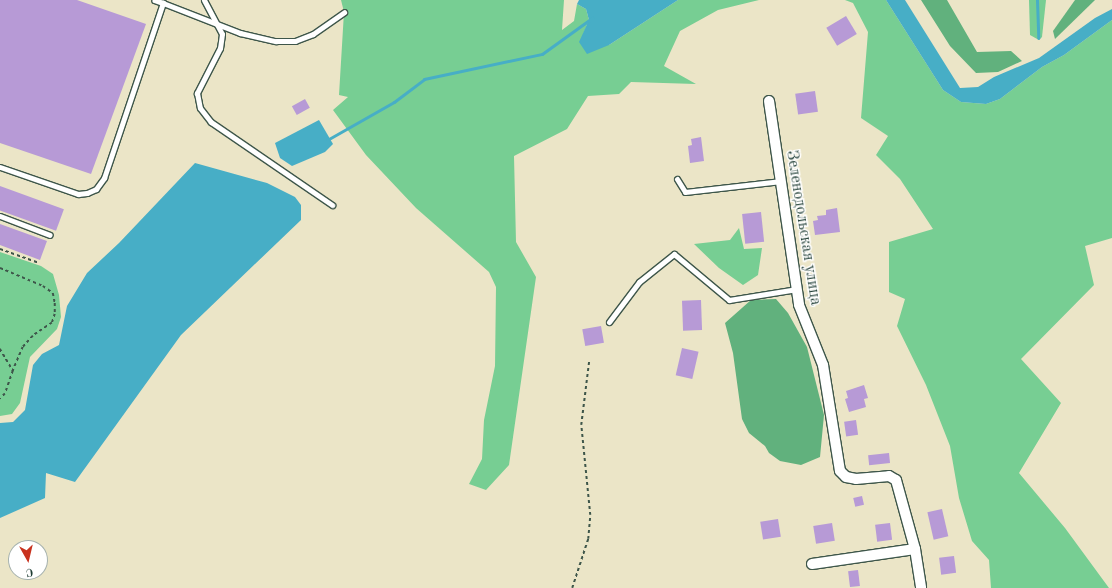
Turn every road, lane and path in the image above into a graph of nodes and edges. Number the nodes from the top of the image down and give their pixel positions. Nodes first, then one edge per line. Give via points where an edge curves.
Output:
1 (154, 0) edge
2 (204, 0) edge
3 (163, 3) junction
4 (344, 12) dead end
5 (218, 25) junction
6 (769, 101) dead end
7 (0, 167) edge
8 (677, 179) dead end
9 (781, 181) junction
10 (332, 205) dead end
11 (0, 216) edge
12 (50, 234) dead end
13 (0, 249) edge
14 (39, 263) dead end
15 (0, 268) edge
16 (796, 289) junction
17 (609, 322) dead end
18 (0, 349) edge
19 (589, 361) dead end
20 (13, 371) junction
21 (0, 399) edge
22 (915, 549) junction
23 (812, 564) dead end
24 (572, 588) edge
25 (921, 588) edge

1 - 3 lane
2 - 5 lane
3 - 5 lane
3 - 7 lane via 104,178 96,189 78,194
4 - 5 lane via 313,34 295,41 276,41
5 - 10 lane via 222,34 220,48 199,87 197,100 200,108 210,122
6 - 9 street, Зеленодольская улица
8 - 9 lane via 685,192
9 - 16 street, Зеленодольская улица
11 - 12 lane
13 - 14 path
15 - 20 path via 43,286 53,294 55,303 52,323 33,336 23,347
16 - 17 lane via 729,300 674,254 639,282
16 - 22 street, Зеленодольская улица via 802,317 823,365 840,470 846,477 856,479 889,476 896,480
18 - 20 path
19 - 24 path via 582,425 590,515 588,539
20 - 21 path via 5,394
22 - 23 street
22 - 25 street, Зеленодольская улица

